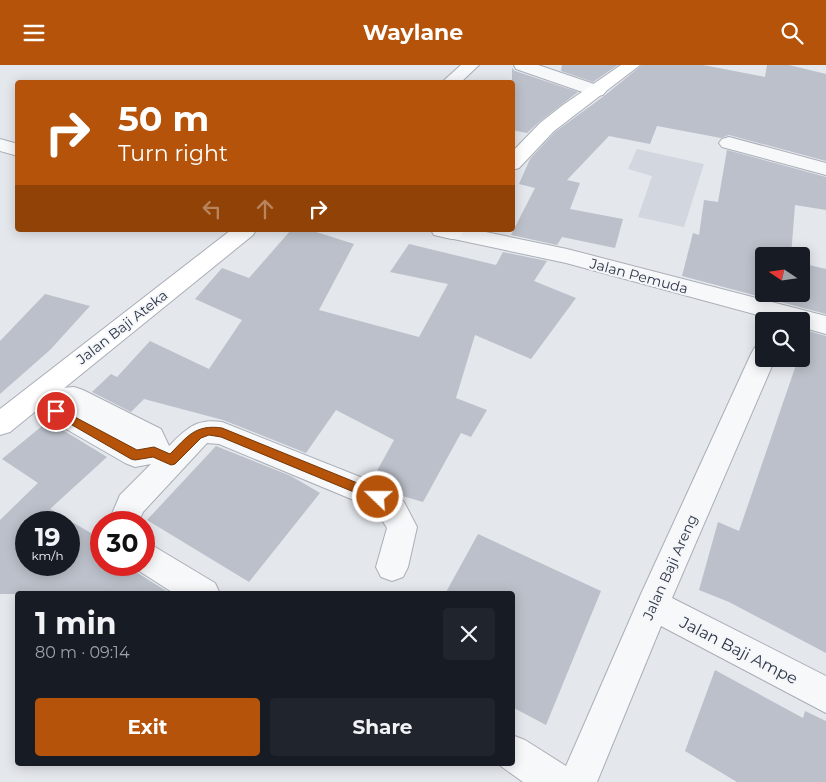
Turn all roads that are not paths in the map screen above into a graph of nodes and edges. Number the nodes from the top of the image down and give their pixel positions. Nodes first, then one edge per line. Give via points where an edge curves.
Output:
1 (471, 65) edge
2 (522, 65) edge
3 (632, 65) edge
4 (453, 80) edge
5 (597, 91) junction
6 (729, 143) dead end
7 (0, 145) edge
8 (15, 149) edge
9 (515, 161) edge
10 (826, 169) edge
11 (243, 232) edge
12 (454, 232) edge
13 (759, 312) edge
14 (810, 323) edge
15 (826, 325) edge
16 (758, 367) edge
17 (50, 394) junction
18 (0, 424) edge
19 (163, 456) junction
20 (128, 511) edge
21 (155, 564) edge
22 (392, 567) dead end
23 (199, 591) edge
24 (653, 605) junction
25 (826, 695) edge
26 (515, 755) edge
27 (557, 782) edge
28 (578, 782) edge

1 - 4 street
2 - 5 street
3 - 5 street
5 - 9 street via 547,127
6 - 10 street
7 - 8 street
11 - 17 street, Jalan Baji Ateka
12 - 13 street, Jalan Pemuda via 567,256
14 - 15 street, Jalan Pemuda
16 - 24 street, Jalan Baji Areng
17 - 18 street, Jalan Baji Ateka
17 - 19 street via 56,411 135,455
19 - 20 street
19 - 22 street via 197,435 209,431 222,433 378,497 393,511 402,527
21 - 23 street
24 - 25 street, Jalan Baji Ampe
24 - 28 street, Jalan Baji Areng
26 - 27 street

